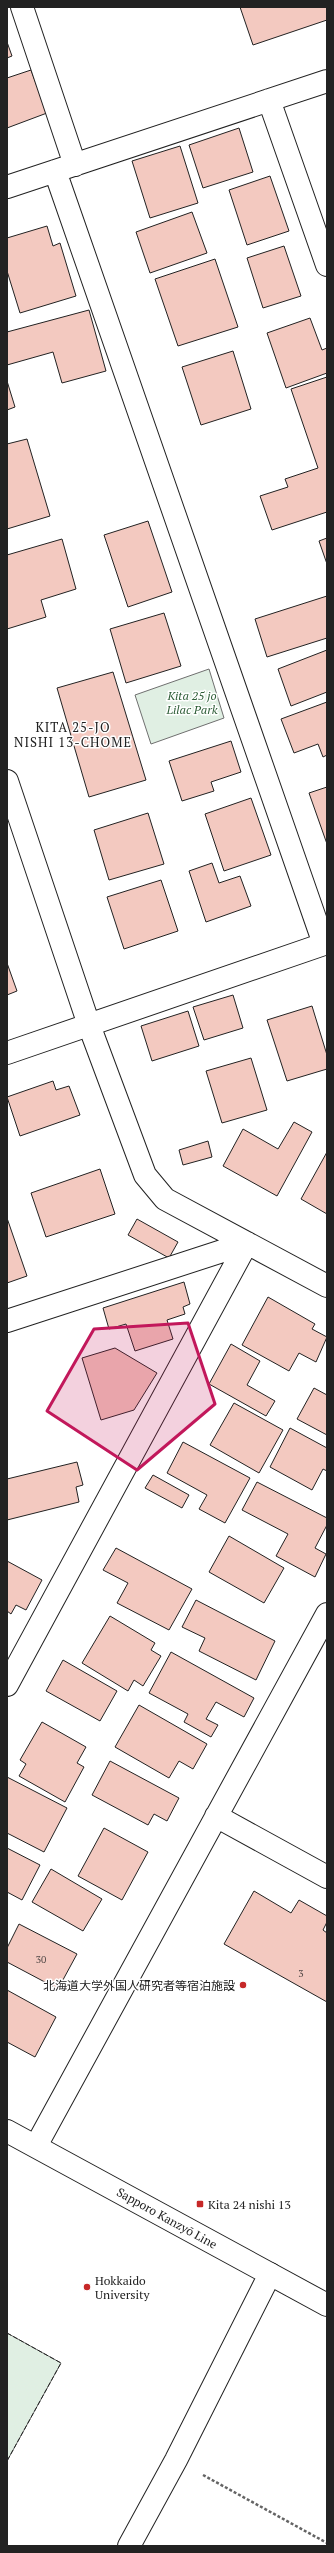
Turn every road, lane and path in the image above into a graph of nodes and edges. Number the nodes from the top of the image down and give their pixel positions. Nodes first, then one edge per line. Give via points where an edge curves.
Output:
1 (22, 7) edge
2 (327, 81) edge
3 (269, 100) junction
4 (76, 165) junction
5 (55, 171) junction
6 (7, 187) edge
7 (327, 265) edge
8 (7, 781) edge
9 (326, 944) edge
10 (89, 1025) junction
11 (7, 1053) edge
12 (247, 1243) junction
13 (327, 1286) edge
14 (7, 1321) edge
15 (327, 1614) edge
16 (7, 1685) edge
17 (216, 1816) junction
18 (327, 1877) edge
19 (7, 2131) edge
20 (36, 2146) junction
21 (270, 2274) junction
22 (327, 2305) edge
23 (176, 2460) junction
24 (327, 2544) edge
25 (129, 2546) edge

1 - 4 street
2 - 3 street
3 - 4 street
3 - 7 street
4 - 5 street
5 - 6 street
5 - 9 street
8 - 10 street
9 - 10 street
10 - 11 street
10 - 12 street via 144,1175 166,1199
12 - 13 street
12 - 14 street
12 - 16 street
15 - 17 street
17 - 18 street
17 - 20 street
19 - 20 street, Sapporo Kanzyō Line
20 - 21 street, Sapporo Kanzyō Line
21 - 22 street, Sapporo Kanzyō Line
21 - 23 street
23 - 24 path
23 - 25 street

